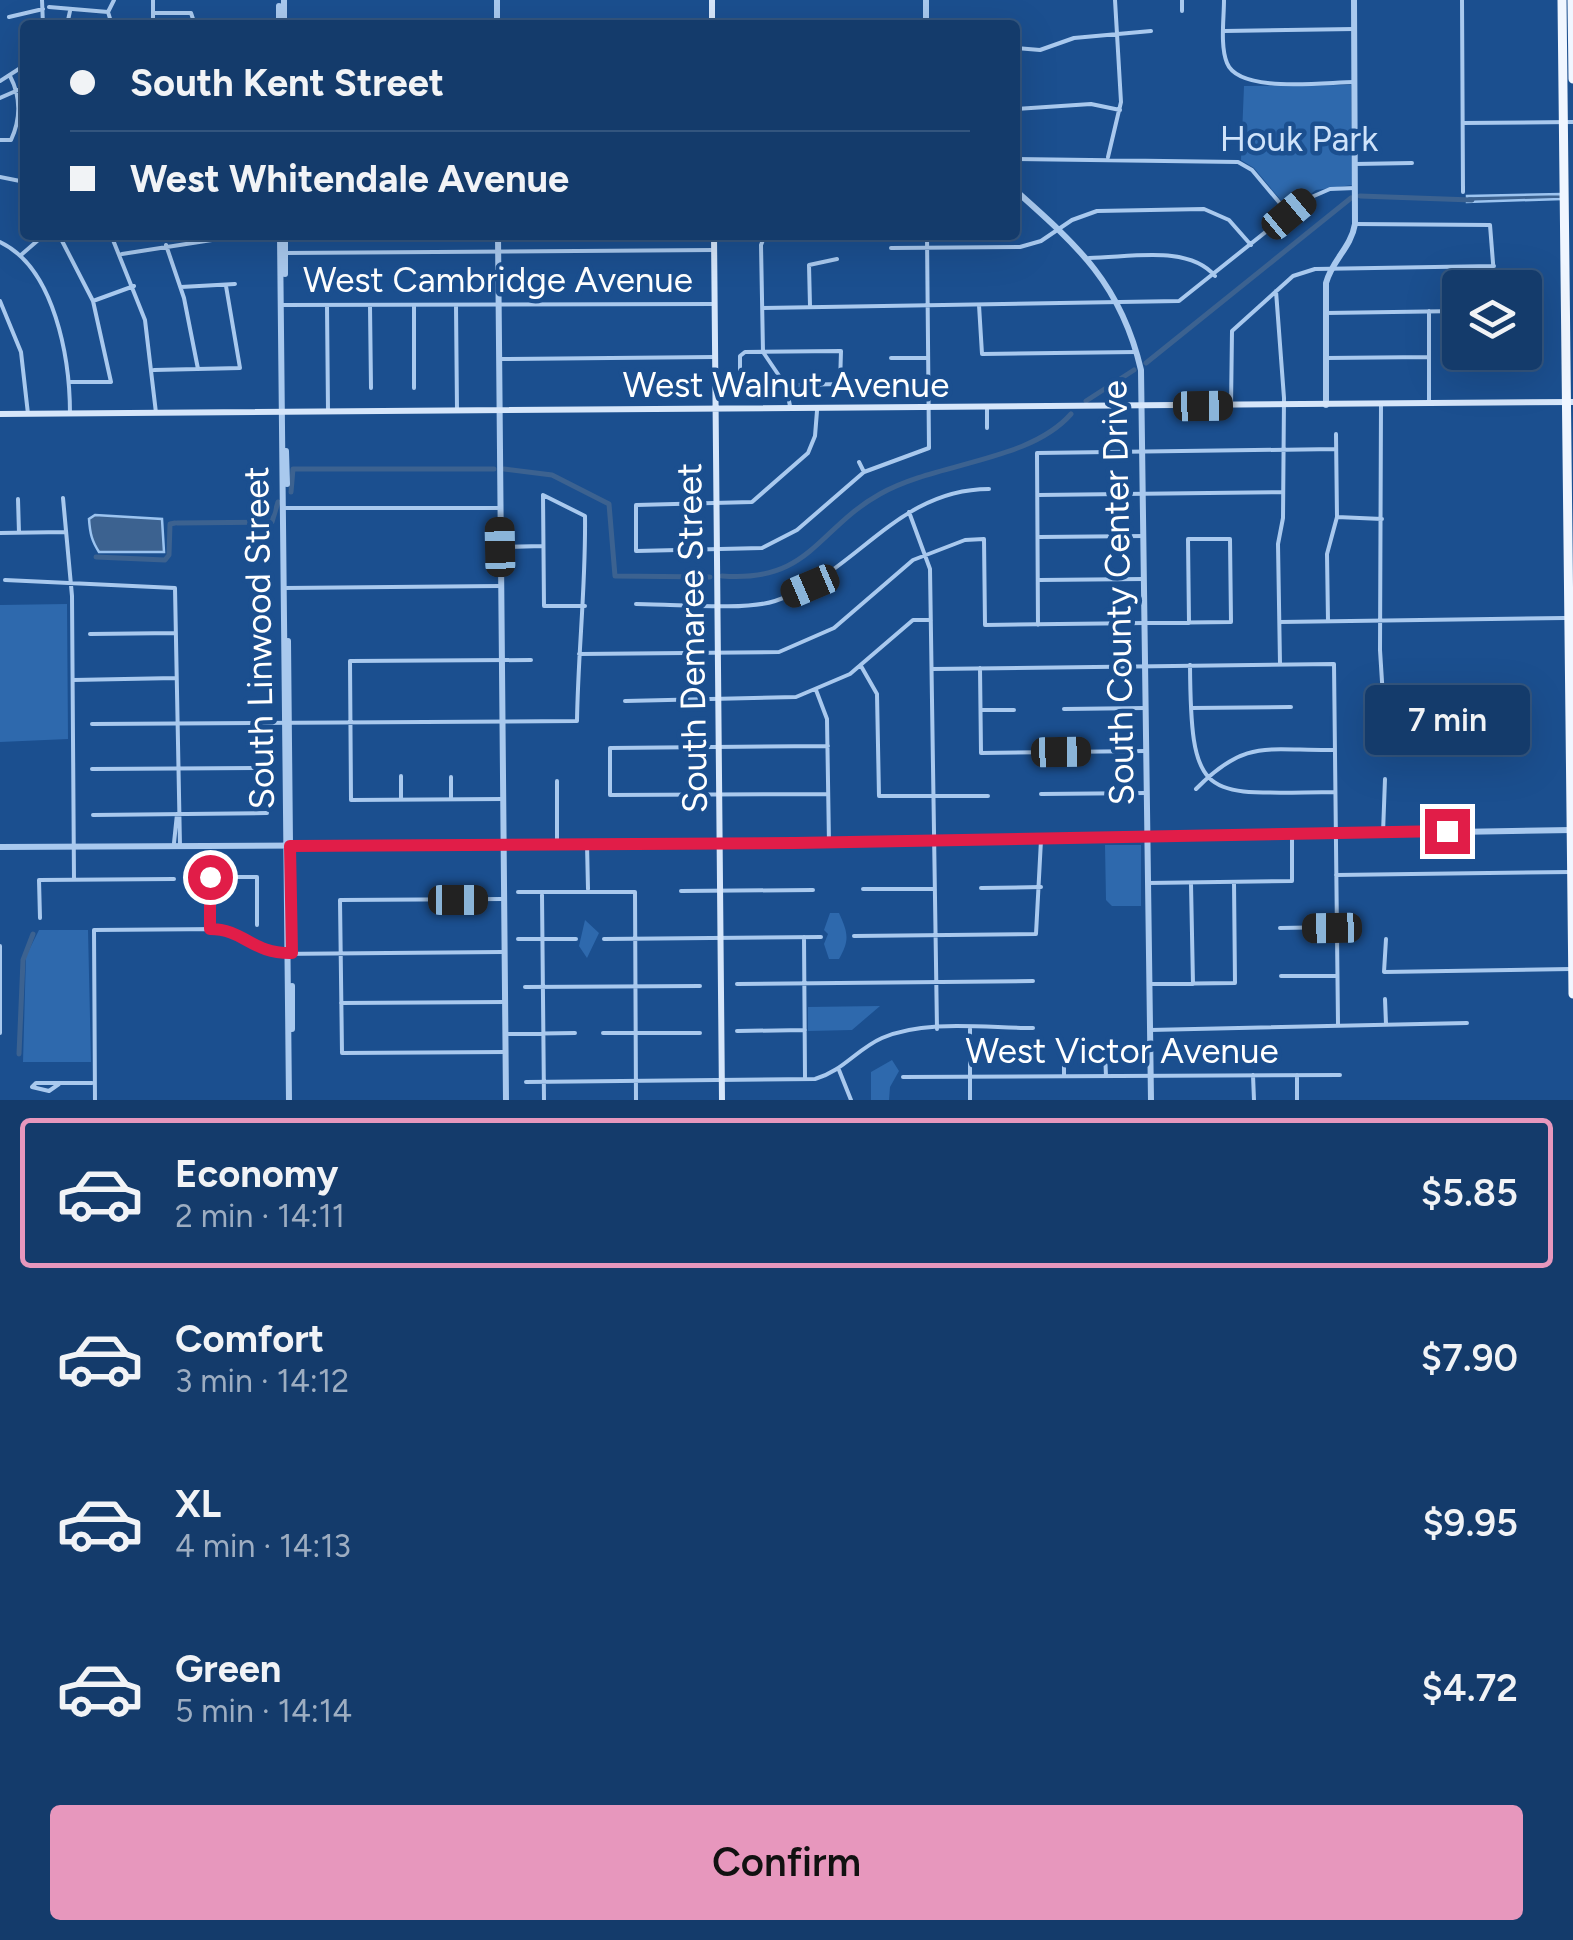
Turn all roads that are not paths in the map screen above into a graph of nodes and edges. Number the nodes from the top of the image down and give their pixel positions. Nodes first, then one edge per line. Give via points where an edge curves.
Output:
1 (42, 0) edge
2 (114, 0) edge
3 (153, 0) edge
4 (1115, 0) edge
5 (1182, 0) edge
6 (1224, 0) edge
7 (1354, 0) edge
8 (1462, 0) edge
9 (1562, 0) edge
10 (1572, 0) edge
11 (46, 8) junction
12 (70, 11) junction
13 (108, 12) junction
14 (1182, 12) dead end
15 (153, 13) junction
16 (9, 17) dead end
17 (44, 20) edge
18 (68, 20) edge
19 (110, 20) edge
20 (153, 20) edge
21 (195, 20) edge
22 (1354, 29) junction
23 (1151, 31) dead end
24 (1224, 31) junction
25 (1116, 36) junction
26 (1020, 48) edge
27 (20, 69) edge
28 (10, 76) junction
29 (0, 80) edge
30 (1573, 80) edge
31 (1354, 82) junction
32 (18, 91) junction
33 (20, 96) edge
34 (0, 98) edge
35 (20, 108) edge
36 (1020, 108) edge
37 (1120, 110) junction
38 (1569, 122) edge
39 (1462, 123) junction
40 (0, 140) edge
41 (1108, 157) junction
42 (1020, 160) edge
43 (1412, 163) dead end
44 (1355, 164) junction
45 (1355, 188) junction
46 (1462, 192) dead end
47 (1020, 195) edge
48 (1289, 214) junction
49 (1355, 224) junction
50 (1059, 230) junction
51 (38, 240) edge
52 (62, 240) edge
53 (114, 240) edge
54 (185, 240) edge
55 (282, 240) edge
56 (498, 240) edge
57 (714, 240) edge
58 (762, 240) edge
59 (927, 240) edge
60 (0, 242) edge
61 (166, 245) junction
62 (1250, 245) junction
63 (1569, 246) edge
64 (891, 248) dead end
65 (927, 248) junction
66 (714, 250) junction
67 (498, 252) junction
68 (282, 253) junction
69 (122, 254) junction
70 (21, 255) junction
71 (1089, 258) junction
72 (836, 259) dead end
73 (1494, 266) junction
74 (1330, 268) junction
75 (1494, 270) edge
76 (1215, 276) junction
77 (235, 284) dead end
78 (134, 286) junction
79 (226, 286) junction
80 (181, 287) junction
81 (1276, 291) junction
82 (1573, 297) edge
83 (0, 301) edge
84 (93, 301) junction
85 (714, 304) junction
86 (1118, 304) junction
87 (283, 305) junction
88 (456, 305) junction
89 (498, 305) junction
90 (979, 305) junction
91 (328, 306) junction
92 (370, 306) junction
93 (414, 306) junction
94 (810, 306) junction
95 (928, 306) junction
96 (763, 308) junction
97 (1429, 312) junction
98 (1442, 312) edge
99 (1326, 313) junction
100 (763, 352) junction
101 (1137, 352) junction
102 (714, 357) junction
103 (1429, 357) junction
104 (499, 358) junction
105 (890, 358) dead end
106 (928, 358) junction
107 (1326, 358) junction
108 (198, 369) junction
109 (154, 370) junction
110 (69, 382) junction
111 (786, 386) junction
112 (371, 388) dead end
113 (414, 388) dead end
114 (1569, 402) edge
115 (1381, 404) junction
116 (1429, 404) junction
117 (1284, 405) junction
118 (1326, 405) junction
119 (1230, 406) junction
120 (1143, 407) junction
121 (987, 408) junction
122 (816, 410) junction
123 (928, 410) junction
124 (790, 411) junction
125 (456, 412) junction
126 (499, 412) junction
127 (714, 412) junction
128 (156, 413) junction
129 (284, 413) junction
130 (328, 413) junction
131 (0, 414) edge
132 (28, 414) junction
133 (70, 414) junction
134 (987, 428) dead end
135 (1336, 434) dead end
136 (1282, 450) junction
137 (1336, 450) junction
138 (1144, 452) junction
139 (858, 462) dead end
140 (864, 472) junction
141 (989, 490) dead end
142 (1283, 492) junction
143 (1328, 493) dead end
144 (1338, 493) junction
145 (1144, 494) junction
146 (1038, 495) junction
147 (63, 498) dead end
148 (18, 499) dead end
149 (715, 505) junction
150 (285, 508) junction
151 (500, 508) junction
152 (909, 512) junction
153 (1338, 516) junction
154 (1382, 519) junction
155 (18, 532) junction
156 (65, 532) junction
157 (0, 533) edge
158 (1144, 536) junction
159 (1038, 537) junction
160 (543, 546) junction
161 (500, 547) junction
162 (716, 550) junction
163 (926, 555) junction
164 (1327, 578) junction
165 (1337, 578) dead end
166 (1144, 579) junction
167 (5, 580) dead end
168 (1038, 580) junction
169 (70, 582) junction
170 (501, 586) junction
171 (286, 588) junction
172 (636, 604) dead end
173 (716, 604) junction
174 (584, 606) junction
175 (1571, 618) edge
176 (931, 620) junction
177 (1384, 620) junction
178 (1328, 621) junction
179 (1280, 622) junction
180 (1189, 623) junction
181 (1145, 624) junction
182 (1038, 625) junction
183 (176, 633) junction
184 (90, 634) dead end
185 (578, 654) junction
186 (717, 654) junction
187 (502, 660) junction
188 (532, 660) dead end
189 (1280, 664) junction
190 (1190, 665) junction
191 (860, 666) junction
192 (1145, 666) junction
193 (980, 668) junction
194 (932, 669) junction
195 (176, 678) junction
196 (73, 680) junction
197 (816, 690) junction
198 (625, 700) dead end
199 (718, 700) junction
200 (1291, 707) dead end
201 (1145, 708) junction
202 (1190, 708) junction
203 (1064, 709) dead end
204 (981, 710) junction
205 (1014, 710) dead end
206 (502, 721) junction
207 (287, 722) junction
208 (350, 722) junction
209 (176, 723) junction
210 (92, 724) dead end
211 (1385, 729) dead end
212 (828, 746) junction
213 (718, 748) junction
214 (1334, 750) junction
215 (1146, 751) junction
216 (176, 768) junction
217 (266, 768) dead end
218 (92, 769) dead end
219 (401, 776) dead end
220 (451, 776) dead end
221 (1208, 777) junction
222 (1385, 779) dead end
223 (557, 780) dead end
224 (1196, 789) dead end
225 (1335, 792) junction
226 (828, 794) junction
227 (1041, 794) dead end
228 (1146, 794) junction
229 (718, 795) junction
230 (934, 796) junction
231 (988, 796) dead end
232 (451, 799) junction
233 (503, 799) junction
234 (401, 800) junction
235 (267, 813) dead end
236 (177, 814) junction
237 (93, 815) dead end
238 (1572, 830) edge
239 (1383, 833) junction
240 (1292, 836) junction
241 (1335, 836) junction
242 (1148, 838) junction
243 (935, 840) junction
244 (1041, 840) junction
245 (829, 842) junction
246 (557, 844) junction
247 (587, 844) junction
248 (719, 844) junction
249 (504, 845) junction
250 (177, 846) junction
251 (288, 846) junction
252 (0, 847) edge
253 (74, 847) junction
254 (1572, 872) edge
255 (1336, 875) junction
256 (174, 879) dead end
257 (74, 880) junction
258 (1234, 882) junction
259 (1148, 883) junction
260 (1192, 883) junction
261 (936, 888) junction
262 (981, 888) dead end
263 (1040, 888) junction
264 (863, 889) dead end
265 (813, 890) dead end
266 (681, 891) dead end
267 (720, 891) junction
268 (518, 892) dead end
269 (542, 892) junction
270 (588, 892) junction
271 (504, 899) junction
272 (40, 918) dead end
273 (257, 925) dead end
274 (1280, 928) dead end
275 (1336, 928) junction
276 (210, 929) junction
277 (936, 935) junction
278 (854, 936) dead end
279 (804, 937) junction
280 (821, 937) dead end
281 (635, 938) junction
282 (720, 938) junction
283 (518, 939) dead end
284 (542, 939) junction
285 (576, 939) dead end
286 (604, 939) dead end
287 (1386, 940) dead end
288 (1, 947) edge
289 (505, 952) junction
290 (289, 953) junction
291 (340, 954) junction
292 (1573, 969) edge
293 (1282, 976) dead end
294 (1337, 976) junction
295 (1033, 981) dead end
296 (937, 982) junction
297 (737, 984) dead end
298 (804, 984) junction
299 (1149, 984) junction
300 (1193, 984) junction
301 (636, 986) junction
302 (700, 986) dead end
303 (525, 987) dead end
304 (543, 987) junction
305 (1573, 994) edge
306 (1385, 999) dead end
307 (505, 1002) junction
308 (0, 1003) edge
309 (342, 1003) junction
310 (288, 1017) junction
311 (1468, 1023) dead end
312 (1338, 1024) junction
313 (1386, 1024) junction
314 (1032, 1028) dead end
315 (937, 1029) junction
316 (970, 1029) junction
317 (804, 1030) junction
318 (1150, 1030) junction
319 (737, 1031) dead end
320 (0, 1033) edge
321 (636, 1033) junction
322 (700, 1033) dead end
323 (506, 1034) junction
324 (543, 1034) junction
325 (576, 1034) dead end
326 (603, 1034) dead end
327 (1064, 1051) dead end
328 (506, 1052) junction
329 (1105, 1052) dead end
330 (292, 1055) junction
331 (839, 1070) junction
332 (1254, 1075) junction
333 (1297, 1075) junction
334 (1340, 1075) dead end
335 (970, 1076) junction
336 (1064, 1076) junction
337 (1106, 1076) junction
338 (1150, 1076) junction
339 (903, 1078) dead end
340 (805, 1079) junction
341 (722, 1080) junction
342 (544, 1081) junction
343 (636, 1081) junction
344 (526, 1082) dead end
345 (94, 1083) junction
346 (59, 1084) dead end
347 (95, 1100) edge
348 (291, 1100) edge
349 (506, 1100) edge
350 (544, 1100) edge
351 (636, 1100) edge
352 (722, 1100) edge
353 (851, 1100) edge
354 (970, 1100) edge
355 (1151, 1100) edge
356 (1254, 1100) edge
357 (1297, 1100) edge

1 - 11 street
2 - 13 street
3 - 15 street
4 - 25 street
5 - 14 street
6 - 24 street
7 - 22 street
8 - 39 street
9 - 38 main road
10 - 30 main road
11 - 12 street
11 - 16 street
11 - 17 street
12 - 13 street
12 - 18 street
13 - 19 street
15 - 20 street
15 - 21 street
22 - 24 street
22 - 31 street
23 - 25 street
24 - 31 street via 1224,58 1235,76 1256,83
25 - 26 street
25 - 37 street
27 - 28 street
28 - 29 street
28 - 32 street
31 - 44 street
32 - 33 street
32 - 34 street
35 - 40 street via 14,134
36 - 37 street via 1092,104
37 - 41 street
38 - 39 street
38 - 63 main road
39 - 46 street
41 - 42 street
41 - 48 street via 1238,162
43 - 44 street
44 - 45 street
45 - 48 street via 1323,191
45 - 49 street
47 - 50 street, South County Center Drive
48 - 62 street
49 - 73 street via 1490,226
49 - 74 street via 1349,245
50 - 62 street via 1097,211 1204,209 1230,220
50 - 65 street via 1020,247
50 - 71 street, South County Center Drive
51 - 70 street
52 - 84 street
53 - 69 street
54 - 61 street
55 - 68 street, South Linwood Street
56 - 67 street
57 - 66 main road, South Demaree Street
58 - 96 street
59 - 65 street
60 - 70 street
61 - 69 street
61 - 80 street
62 - 76 street
63 - 82 main road
63 - 114 main road
64 - 65 street
65 - 95 street
66 - 67 street
66 - 85 main road, South Demaree Street
67 - 68 street
67 - 89 street
68 - 87 street, South Linwood Street
69 - 78 street
70 - 110 street via 56,323
71 - 76 street via 1188,257
71 - 86 street, South County Center Drive
72 - 94 street via 809,265
73 - 74 street
73 - 75 street
74 - 81 street via 1304,271
74 - 99 street
76 - 86 street via 1179,301
77 - 79 street
78 - 84 street
78 - 109 street
79 - 80 street
79 - 108 street via 240,368
80 - 108 street
81 - 117 street
81 - 119 street via 1232,330
83 - 132 street via 21,352
84 - 110 street via 111,382
85 - 89 street, West Cambridge Avenue
85 - 102 main road, South Demaree Street
86 - 90 street
86 - 101 street, South County Center Drive
87 - 91 street, West Cambridge Avenue
87 - 129 street, South Linwood Street
88 - 89 street, West Cambridge Avenue
88 - 93 street, West Cambridge Avenue
88 - 125 street
89 - 104 street
90 - 95 street
90 - 101 street via 980,353
91 - 92 street, West Cambridge Avenue
91 - 130 street
92 - 93 street, West Cambridge Avenue
92 - 112 street
93 - 113 street
94 - 95 street
94 - 96 street
95 - 106 street
96 - 100 street
97 - 98 street
97 - 99 street
97 - 103 street
99 - 107 street
100 - 111 street
100 - 111 street via 741,353 742,384
100 - 111 street via 844,355 840,384
101 - 120 street, South County Center Drive
102 - 104 street
102 - 127 main road, South Demaree Street
103 - 107 street
103 - 116 street
104 - 126 street
105 - 106 street
106 - 123 street
107 - 118 street
108 - 109 street
109 - 128 street
110 - 133 street
111 - 124 street
114 - 116 main road, West Walnut Avenue
114 - 175 main road
115 - 116 main road, West Walnut Avenue
115 - 118 main road, West Walnut Avenue
115 - 154 street
117 - 118 main road, West Walnut Avenue
117 - 119 main road, West Walnut Avenue
117 - 136 street
119 - 120 main road, West Walnut Avenue
120 - 121 main road, West Walnut Avenue
120 - 138 street, South County Center Drive
121 - 123 main road, West Walnut Avenue
121 - 134 street
122 - 123 main road, West Walnut Avenue
122 - 124 main road, West Walnut Avenue
122 - 149 street via 814,442 804,459 752,502
123 - 140 street via 929,448
124 - 127 main road, West Walnut Avenue
125 - 126 main road, West Walnut Avenue
125 - 130 main road, West Walnut Avenue
126 - 127 main road, West Walnut Avenue
126 - 151 street
127 - 149 main road, South Demaree Street
128 - 129 main road, West Walnut Avenue
128 - 133 main road, West Walnut Avenue
129 - 130 main road, West Walnut Avenue
129 - 150 street, South Linwood Street
131 - 132 main road, West Walnut Avenue
132 - 133 main road, West Walnut Avenue
135 - 137 street
136 - 137 street
136 - 138 street
136 - 142 street
137 - 144 street
138 - 145 street, South County Center Drive
138 - 146 street via 1037,453
139 - 140 street
140 - 162 street via 787,537 762,548
141 - 152 street via 964,491
142 - 145 street
142 - 179 street
143 - 144 street
144 - 153 street
145 - 146 street
145 - 158 street, South County Center Drive
146 - 159 street
147 - 156 street
148 - 155 street
149 - 162 main road, South Demaree Street
149 - 162 street via 636,505 636,551
150 - 151 street
150 - 171 street, South Linwood Street
151 - 161 street
152 - 163 street
152 - 173 street via 810,586 768,603
153 - 154 street
153 - 164 street
154 - 177 street
155 - 156 street
155 - 157 street
156 - 169 street
158 - 159 street
158 - 166 street, South County Center Drive
159 - 168 street
160 - 161 street
160 - 174 street via 544,606
160 - 174 street via 543,495 586,516
161 - 170 street
162 - 173 main road, South Demaree Street
163 - 176 street
163 - 182 street via 984,539 985,626
163 - 186 street via 830,630 779,652
164 - 165 street
164 - 178 street
166 - 168 street
166 - 181 street, South County Center Drive
167 - 169 street
168 - 182 street
169 - 183 street via 175,588
169 - 196 street
170 - 171 street
170 - 187 street
171 - 207 street, South Linwood Street
172 - 173 street
173 - 186 main road, South Demaree Street
174 - 185 street
175 - 177 street
175 - 238 main road
176 - 191 street via 913,620
176 - 194 street
177 - 178 street
177 - 211 street
178 - 179 street
179 - 189 street
180 - 180 street via 1188,539 1230,539 1231,622
180 - 181 street
181 - 182 street
181 - 192 street, South County Center Drive
183 - 184 street
183 - 195 street
185 - 186 street
185 - 206 street via 577,721
186 - 199 main road, South Demaree Street
187 - 188 street
187 - 206 street
187 - 208 street via 350,661
189 - 190 street
189 - 214 street via 1334,664
190 - 192 street
190 - 202 street
191 - 197 street
191 - 230 street via 877,694 880,796
192 - 193 street
192 - 201 street, South County Center Drive
193 - 194 street
193 - 204 street
194 - 230 street
195 - 196 street
195 - 209 street
196 - 253 street
197 - 199 street via 783,700
197 - 212 street via 826,712
198 - 199 street
199 - 213 main road, South Demaree Street
200 - 202 street
201 - 203 street
201 - 215 street, South County Center Drive
202 - 221 street via 1193,752
204 - 205 street
204 - 215 street via 981,753
206 - 208 street
206 - 233 street
207 - 208 street
207 - 209 street
207 - 251 street, South Linwood Street
208 - 234 street via 351,800
209 - 210 street
209 - 216 street
212 - 213 street
212 - 226 street
213 - 229 main road, South Demaree Street
213 - 229 street via 610,748 610,795
214 - 221 street via 1244,752
214 - 225 street
215 - 228 street, South County Center Drive
216 - 217 street
216 - 218 street
216 - 236 street
219 - 234 street
220 - 232 street
221 - 224 street
221 - 225 street via 1240,793
222 - 239 street
223 - 246 street
225 - 241 street
226 - 229 street
226 - 245 street
227 - 228 street
228 - 242 street, South County Center Drive
229 - 248 main road, South Demaree Street
230 - 231 street
230 - 243 street
232 - 233 street
232 - 234 street
233 - 249 street
235 - 236 street
236 - 237 street
236 - 250 street
238 - 239 street
238 - 254 main road
239 - 241 street
240 - 241 street
240 - 242 street
240 - 258 street via 1292,881
241 - 255 street
242 - 244 street
242 - 259 street, South County Center Drive
243 - 244 street
243 - 245 street
243 - 261 street
244 - 263 street
245 - 248 street
246 - 247 street
246 - 249 street
247 - 248 street
247 - 270 street
248 - 267 main road, South Demaree Street
249 - 251 street
249 - 271 street
250 - 251 street
250 - 253 street
251 - 290 street, South Linwood Street
252 - 253 street
253 - 257 street
254 - 255 street
254 - 292 main road
255 - 275 street
256 - 257 street
257 - 272 street via 40,880
258 - 260 street
258 - 300 street via 1235,983
259 - 260 street
259 - 299 street, South County Center Drive
260 - 300 street
261 - 264 street
261 - 277 street
262 - 263 street
263 - 277 street via 1036,934
265 - 267 street
266 - 267 street
267 - 282 main road, South Demaree Street
268 - 269 street
269 - 270 street
269 - 284 street
270 - 281 street via 635,892
271 - 289 street
271 - 291 street via 340,900
273 - 276 street via 257,877 210,877
274 - 275 street
275 - 294 street
276 - 290 street via 234,932 264,952
276 - 345 street via 94,930
277 - 278 street
277 - 296 street
279 - 280 street
279 - 282 street
279 - 298 street
281 - 282 street
281 - 286 street
281 - 301 street
282 - 341 main road, South Demaree Street
283 - 284 street
284 - 285 street
284 - 304 street
287 - 292 street via 1384,972
288 - 308 street
289 - 291 street
289 - 307 street
290 - 291 street
290 - 310 street, South Linwood Street
290 - 330 street, South Linwood Street
291 - 309 street
292 - 305 main road
293 - 294 street
294 - 312 street
295 - 296 street
296 - 298 street
296 - 315 street
297 - 298 street
298 - 317 street
299 - 300 street
299 - 318 street, South County Center Drive
301 - 302 street
301 - 304 street
301 - 321 street
303 - 304 street
304 - 324 street
306 - 313 street
307 - 309 street
307 - 323 street
308 - 320 street
309 - 328 street via 342,1052
310 - 330 street
310 - 348 street, South Linwood Street
311 - 313 street
312 - 313 street
312 - 318 street
314 - 316 street
315 - 316 street
315 - 331 street via 879,1039
316 - 335 street
317 - 319 street
317 - 340 street
318 - 338 street, South County Center Drive
321 - 322 street
321 - 326 street
321 - 343 street
323 - 324 street
323 - 328 street
324 - 325 street
324 - 342 street
327 - 336 street
328 - 349 street
329 - 337 street
330 - 348 street, South Linwood Street
331 - 340 street
331 - 353 street
332 - 333 street, West Victor Avenue
332 - 338 street, West Victor Avenue
332 - 356 street
333 - 334 street, West Victor Avenue
333 - 357 street
335 - 336 street, West Victor Avenue
335 - 339 street, West Victor Avenue
335 - 354 street
336 - 337 street, West Victor Avenue
337 - 338 street, West Victor Avenue
338 - 355 street, South County Center Drive
340 - 341 street
341 - 343 street
341 - 352 main road, South Demaree Street
342 - 343 street
342 - 344 street
342 - 350 street
343 - 351 street
345 - 346 street
345 - 347 street

